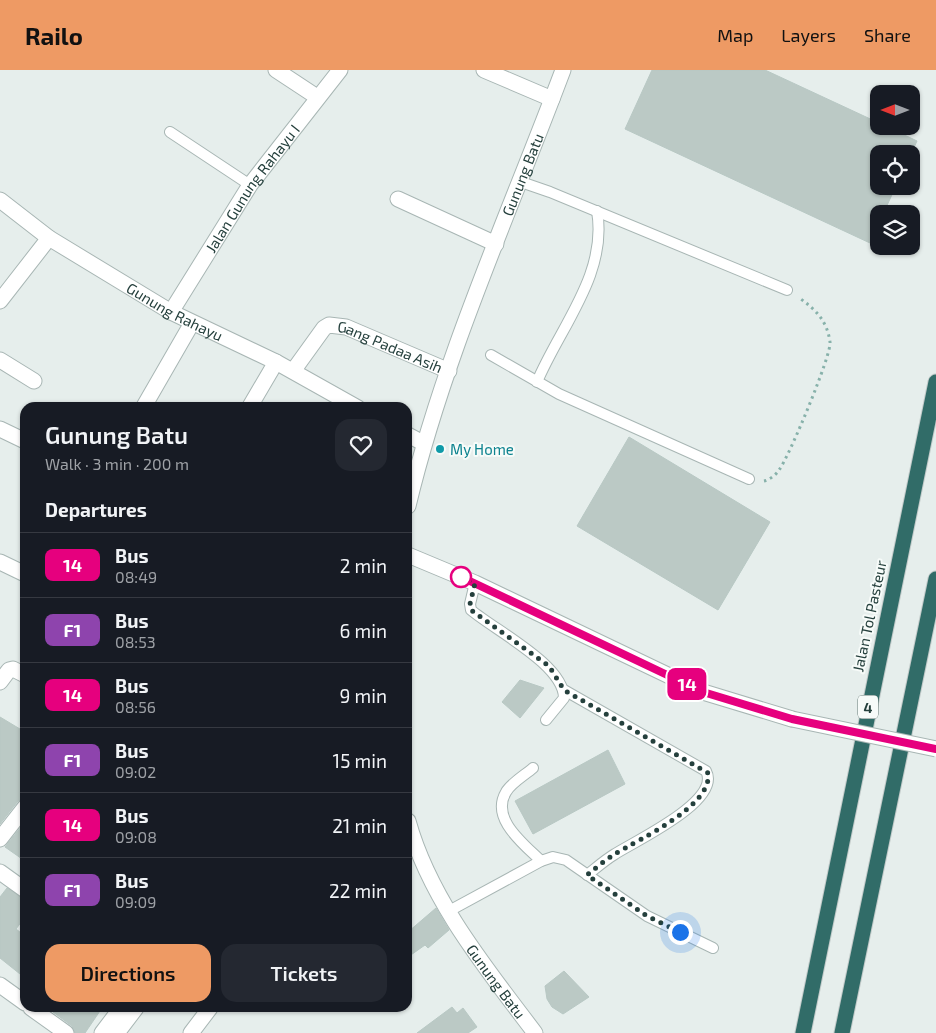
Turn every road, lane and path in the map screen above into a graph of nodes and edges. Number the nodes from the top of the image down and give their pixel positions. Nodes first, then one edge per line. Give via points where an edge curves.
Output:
1 (276, 70) edge
2 (340, 70) edge
3 (484, 70) edge
4 (563, 70) edge
5 (317, 97) junction
6 (552, 99) junction
7 (170, 132) dead end
8 (521, 182) junction
9 (250, 186) junction
10 (398, 199) dead end
11 (0, 200) edge
12 (597, 211) junction
13 (49, 238) junction
14 (496, 244) junction
15 (787, 290) joint
16 (0, 301) edge
17 (171, 312) junction
18 (192, 322) junction
19 (491, 355) dead end
20 (0, 360) edge
21 (276, 362) junction
22 (293, 371) junction
23 (448, 371) junction
24 (34, 381) dead end
25 (537, 382) junction
26 (936, 382) edge
27 (146, 402) edge
28 (253, 402) edge
29 (347, 402) edge
30 (0, 429) edge
31 (412, 436) edge
32 (20, 439) edge
33 (423, 443) junction
34 (749, 479) joint
35 (412, 489) edge
36 (412, 557) edge
37 (0, 562) edge
38 (20, 572) edge
39 (936, 579) edge
40 (475, 583) junction
41 (20, 672) edge
42 (0, 682) edge
43 (564, 690) junction
44 (546, 720) dead end
45 (936, 749) edge
46 (533, 768) dead end
47 (20, 813) edge
48 (0, 839) edge
49 (412, 844) edge
50 (541, 861) junction
51 (0, 872) edge
52 (587, 875) junction
53 (20, 886) edge
54 (449, 911) junction
55 (713, 948) dead end
56 (0, 985) edge
57 (20, 999) edge
58 (37, 1012) edge
59 (118, 1012) edge
60 (133, 1012) edge
61 (207, 1012) edge
62 (66, 1033) edge
63 (102, 1033) edge
64 (117, 1033) edge
65 (191, 1033) edge
66 (535, 1033) edge
67 (803, 1033) edge
68 (842, 1033) edge

1 - 5 street
2 - 5 street, Jalan Gunung Rahayu I
3 - 6 street
4 - 6 street, Gunung Batu
5 - 9 street, Jalan Gunung Rahayu I
6 - 8 street, Gunung Batu
7 - 9 lane
8 - 12 lane
8 - 14 street, Gunung Batu
9 - 17 street, Jalan Gunung Rahayu I
10 - 14 street
11 - 13 street, Gunung Rahayu
12 - 15 lane
12 - 25 lane via 599,246 588,280
13 - 16 street
13 - 17 street, Gunung Rahayu
14 - 23 street, Gunung Batu
15 - 34 path via 812,307 824,320 831,344 808,410 779,471 769,480
17 - 18 street, Gunung Rahayu
18 - 21 street, Gunung Rahayu
18 - 27 street
19 - 25 lane
20 - 24 street
21 - 22 street, Gunung Rahayu
21 - 28 street
22 - 23 street, Gang Padaa Asih via 329,324 346,327
22 - 29 street, Gunung Rahayu
23 - 33 street, Gunung Batu
25 - 34 lane
26 - 67 highway, Jalan Tol Pasteur / 4
30 - 32 street
31 - 33 street
33 - 35 street, Gunung Batu
36 - 40 street
37 - 38 street
39 - 68 highway
40 - 43 lane via 471,610 549,666
40 - 45 street, bridge via 703,692 792,719
41 - 42 street via 9,670
43 - 44 lane via 564,698
43 - 52 lane via 706,771 709,780 706,790 689,809 613,855
46 - 50 lane via 506,791 503,815 509,828
47 - 48 street
49 - 54 street, Gunung Batu
50 - 52 lane via 553,856 566,860
50 - 54 lane
51 - 53 street
52 - 55 lane via 647,916
54 - 66 street, Gunung Batu
56 - 57 street
58 - 62 street
59 - 63 street
60 - 64 street
61 - 65 street

